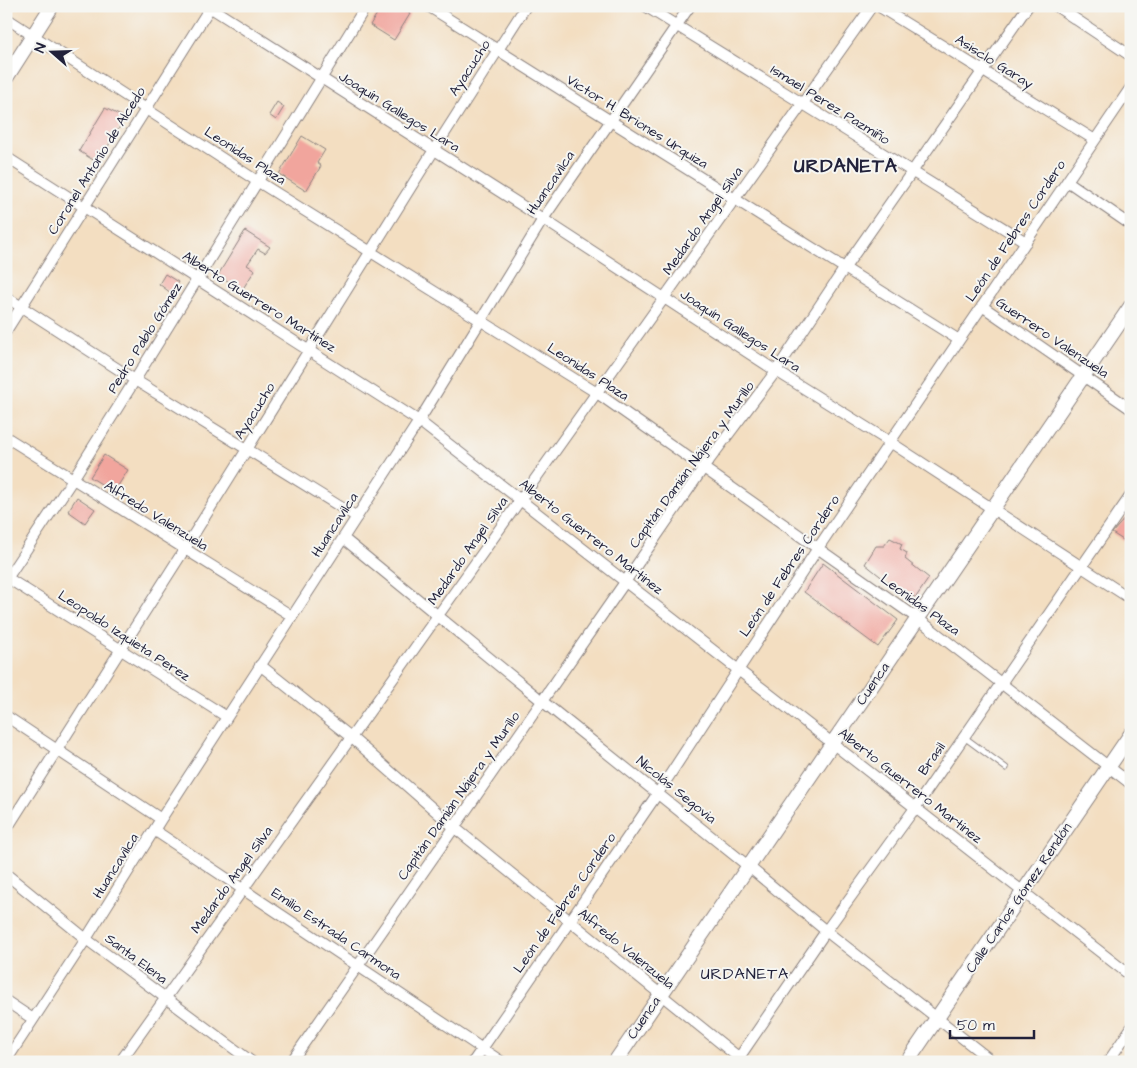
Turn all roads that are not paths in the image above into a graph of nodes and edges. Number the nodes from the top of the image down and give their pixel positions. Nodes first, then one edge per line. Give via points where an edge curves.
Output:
1 (52, 6) edge
2 (366, 6) edge
3 (428, 6) edge
4 (526, 6) edge
5 (645, 6) edge
6 (690, 6) edge
7 (872, 6) edge
8 (878, 6) edge
9 (1028, 6) edge
10 (1056, 6) edge
11 (209, 7) edge
12 (6, 18) edge
13 (676, 25) junction
14 (33, 36) junction
15 (498, 50) junction
16 (1131, 56) edge
17 (982, 71) junction
18 (6, 78) edge
19 (320, 78) junction
20 (1131, 87) edge
21 (803, 104) junction
22 (147, 108) junction
23 (610, 121) junction
24 (1095, 140) junction
25 (434, 150) junction
26 (6, 157) edge
27 (912, 172) junction
28 (257, 180) junction
29 (1067, 181) junction
30 (735, 199) junction
31 (84, 207) junction
32 (543, 219) junction
33 (1131, 225) edge
34 (1026, 242) junction
35 (371, 251) junction
36 (844, 269) junction
37 (197, 279) junction
38 (6, 297) edge
39 (665, 298) junction
40 (21, 306) junction
41 (982, 306) junction
42 (1131, 306) edge
43 (481, 320) junction
44 (6, 331) edge
45 (959, 340) junction
46 (309, 349) junction
47 (776, 371) junction
48 (1083, 376) junction
49 (135, 380) junction
50 (597, 393) junction
51 (1131, 409) edge
52 (419, 421) junction
53 (6, 437) edge
54 (890, 442) junction
55 (247, 449) junction
56 (704, 467) junction
57 (73, 479) junction
58 (1131, 495) edge
59 (522, 500) junction
60 (992, 508) junction
61 (357, 517) junction
62 (343, 538) junction
63 (818, 548) junction
64 (184, 550) junction
65 (1080, 567) junction
66 (7, 578) edge
67 (626, 582) junction
68 (1131, 599) edge
69 (292, 616) junction
70 (439, 616) junction
71 (917, 618) junction
72 (120, 650) junction
73 (260, 665) junction
74 (738, 669) junction
75 (1001, 682) junction
76 (542, 700) junction
77 (6, 716) edge
78 (227, 717) junction
79 (1131, 734) edge
80 (964, 737) junction
81 (352, 738) junction
82 (832, 743) junction
83 (56, 749) junction
84 (1109, 767) junction
85 (1006, 768) dead end
86 (1131, 784) edge
87 (658, 793) junction
88 (914, 808) junction
89 (161, 818) junction
90 (455, 828) junction
91 (6, 830) edge
92 (154, 830) junction
93 (748, 866) junction
94 (6, 874) edge
95 (242, 888) junction
96 (1023, 892) junction
97 (570, 921) junction
98 (826, 931) junction
99 (86, 939) junction
100 (358, 964) junction
101 (1131, 976) edge
102 (661, 994) junction
103 (164, 998) junction
104 (6, 1002) edge
105 (937, 1017) junction
106 (33, 1019) junction
107 (1131, 1028) edge
108 (482, 1048) junction
109 (739, 1060) edge
110 (6, 1061) edge
111 (120, 1062) edge
112 (252, 1062) edge
113 (291, 1062) edge
114 (473, 1062) edge
115 (502, 1062) edge
116 (615, 1062) edge
117 (907, 1062) edge
118 (993, 1062) edge
119 (1108, 1062) edge

1 - 14 main road
2 - 19 street, Pedro Pablo Gómez
3 - 15 street, Victor H. Briones Urquiza
4 - 15 street, Ayacucho
5 - 13 street, Ismael Perez Pazmiño
6 - 13 street, Huancavilca
7 - 21 street, Medardo Angel Silva
8 - 17 street, Asisclo Garay
9 - 17 street, Capitán Damián Nájera y Murillo
10 - 16 street
11 - 19 street, Joaquín Gallegos Lara
11 - 22 street, Coronel Antonio de Alcedo
12 - 14 street, Leonidas Plaza
13 - 21 street, Ismael Perez Pazmiño
13 - 23 street, Huancavilca
14 - 18 main road
14 - 22 street, Leonidas Plaza
15 - 23 street, Victor H. Briones Urquiza
15 - 25 street, Ayacucho
17 - 24 street, Asisclo Garay
17 - 27 street, Capitán Damián Nájera y Murillo
19 - 25 street, Joaquín Gallegos Lara
19 - 28 street, Pedro Pablo Gómez
20 - 24 street, León de Febres Cordero
21 - 27 street, Ismael Perez Pazmiño
21 - 30 street, Medardo Angel Silva
22 - 28 street, Leonidas Plaza
22 - 31 street, Coronel Antonio de Alcedo
23 - 30 street, Victor H. Briones Urquiza
23 - 32 street, Huancavilca
24 - 29 street, León de Febres Cordero
25 - 32 street, Joaquín Gallegos Lara
25 - 35 street, Ayacucho
26 - 31 street, Alberto Guerrero Martínez
27 - 34 street, Ismael Perez Pazmiño
27 - 36 street, Capitán Damián Nájera y Murillo
28 - 35 street, Leonidas Plaza
28 - 37 street, Pedro Pablo Gómez
29 - 33 street
29 - 34 street, León de Febres Cordero
30 - 36 street, Victor H. Briones Urquiza
30 - 39 street, Medardo Angel Silva
31 - 37 street, Alberto Guerrero Martínez
31 - 40 street, Coronel Antonio de Alcedo
32 - 39 street, Joaquín Gallegos Lara
32 - 43 street, Huancavilca
34 - 41 street, León de Febres Cordero
35 - 43 street, Leonidas Plaza
35 - 46 street, Ayacucho
36 - 45 street, Victor H. Briones Urquiza
36 - 47 street, Capitán Damián Nájera y Murillo
37 - 46 street, Alberto Guerrero Martínez
37 - 49 street, Pedro Pablo Gómez
38 - 40 street
39 - 47 street, Joaquín Gallegos Lara
39 - 50 street, Medardo Angel Silva
40 - 44 street, Coronel Antonio de Alcedo
40 - 49 street
41 - 45 street, León de Febres Cordero
41 - 48 street, Guerrero Valenzuela
42 - 48 main road, Cuenca
43 - 50 street, Leonidas Plaza
43 - 52 street, Huancavilca
45 - 54 street, León de Febres Cordero
46 - 52 street, Alberto Guerrero Martínez
46 - 55 street, Ayacucho
47 - 54 street, Joaquín Gallegos Lara
47 - 56 street, Capitán Damián Nájera y Murillo
48 - 51 street, Guerrero Valenzuela
48 - 60 main road, Cuenca
49 - 55 street
49 - 57 street, Pedro Pablo Gómez
50 - 56 street, Leonidas Plaza
50 - 59 street, Medardo Angel Silva
52 - 59 street, Alberto Guerrero Martínez
52 - 61 street, Huancavilca
53 - 57 street, Alfredo Valenzuela
54 - 60 street, Joaquín Gallegos Lara
54 - 63 street, León de Febres Cordero
55 - 61 street
55 - 64 street, Ayacucho
56 - 63 street, Leonidas Plaza
56 - 67 street, Capitán Damián Nájera y Murillo
57 - 64 street, Alfredo Valenzuela
57 - 66 street, Pedro Pablo Gómez
58 - 65 street, Brasil
59 - 67 street, Alberto Guerrero Martínez
59 - 70 street, Medardo Angel Silva
60 - 65 street, Joaquín Gallegos Lara
60 - 71 main road, Cuenca
61 - 62 street, Huancavilca
62 - 69 street, Huancavilca
62 - 70 street, Nicolás Segovia
63 - 71 street, Leonidas Plaza
63 - 74 street, León de Febres Cordero
64 - 69 street, Alfredo Valenzuela
64 - 72 street, Ayacucho
65 - 68 street, Joaquín Gallegos Lara
65 - 75 street, Brasil
66 - 72 street, Leopoldo Izquieta Perez
67 - 74 street, Alberto Guerrero Martínez
67 - 76 street, Capitán Damián Nájera y Murillo
69 - 73 street, Huancavilca
70 - 76 street, Nicolás Segovia
70 - 81 street, Medardo Angel Silva
71 - 75 street, Leonidas Plaza
71 - 82 main road, Cuenca
72 - 78 street, Leopoldo Izquieta Perez
72 - 83 street, Ayacucho
73 - 78 street, Huancavilca
73 - 81 street, Alfredo Valenzuela
74 - 82 street, Alberto Guerrero Martínez
74 - 87 street, León de Febres Cordero
75 - 80 street, Brasil
75 - 84 street, Leonidas Plaza
76 - 87 street, Nicolás Segovia
76 - 90 street, Capitán Damián Nájera y Murillo
77 - 83 street
78 - 89 street, Huancavilca
79 - 84 main road, Calle Carlos Gómez Rendón
80 - 85 lane
80 - 88 street, Brasil
81 - 90 street, Alfredo Valenzuela
81 - 95 street, Medardo Angel Silva
82 - 88 street, Alberto Guerrero Martínez
82 - 93 main road, Cuenca
83 - 89 street
83 - 91 street, Ayacucho
84 - 86 street, Leonidas Plaza
84 - 96 main road, Calle Carlos Gómez Rendón
87 - 93 street, Nicolás Segovia
87 - 97 street, León de Febres Cordero
88 - 96 street, Alberto Guerrero Martínez
88 - 98 street, Brasil
89 - 92 street, Huancavilca
90 - 97 street, Alfredo Valenzuela
90 - 100 street, Capitán Damián Nájera y Murillo
92 - 95 street, Emilio Estrada Carmona
92 - 99 street, Huancavilca
93 - 98 street, Nicolás Segovia
93 - 102 main road, Cuenca
94 - 99 street, Santa Elena
95 - 100 street, Emilio Estrada Carmona
95 - 103 street, Medardo Angel Silva
96 - 101 street, Alberto Guerrero Martínez
96 - 105 main road, Calle Carlos Gómez Rendón
97 - 102 street, Alfredo Valenzuela
97 - 108 street, León de Febres Cordero
98 - 105 street, Nicolás Segovia
98 - 109 street, Brasil
99 - 103 street, Santa Elena
99 - 106 street, Huancavilca
100 - 108 street, Emilio Estrada Carmona
100 - 113 street, Capitán Damián Nájera y Murillo
102 - 109 street, Alfredo Valenzuela
102 - 116 main road, Cuenca
103 - 111 street, Medardo Angel Silva
103 - 112 street, Santa Elena
104 - 106 street
105 - 117 main road, Calle Carlos Gómez Rendón
105 - 118 street, Nicolás Segovia
106 - 110 street, Huancavilca
107 - 119 street
108 - 114 street, León de Febres Cordero
108 - 115 street, Emilio Estrada Carmona

